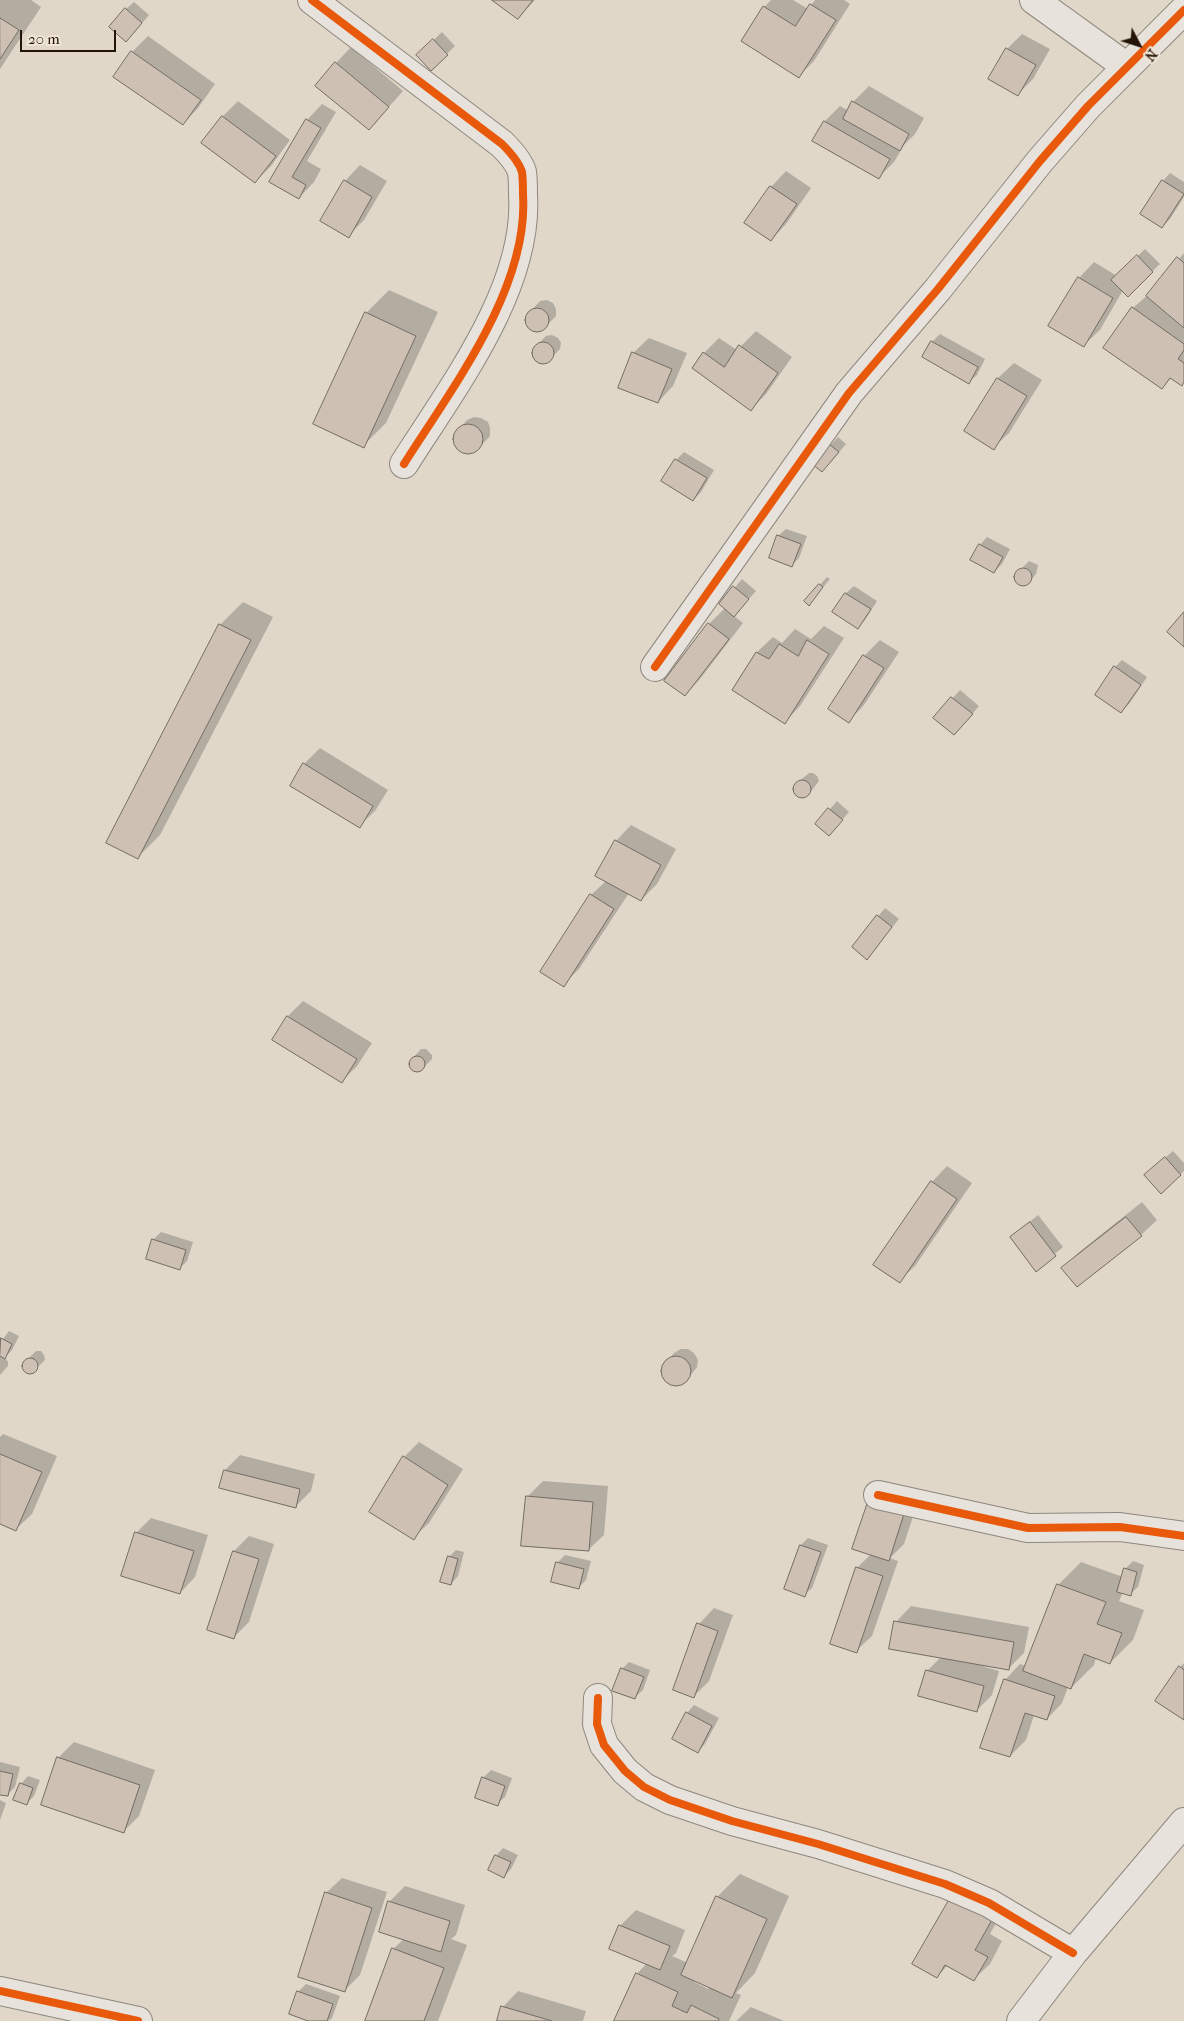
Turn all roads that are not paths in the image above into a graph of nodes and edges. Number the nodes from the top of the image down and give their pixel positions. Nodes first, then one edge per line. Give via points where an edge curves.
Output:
1 (312, 0) edge
2 (1034, 0) edge
3 (1184, 10) edge
4 (1127, 67) junction
5 (404, 464) dead end
6 (655, 667) dead end
7 (878, 1495) dead end
8 (1184, 1536) edge
9 (598, 1698) dead end
10 (1184, 1822) edge
11 (1073, 1953) junction
12 (0, 1991) edge
13 (138, 2021) edge
14 (1021, 2021) edge

1 - 5 street via 502,144 522,172 522,229 505,291 487,331
2 - 4 street
3 - 4 street
4 - 6 street via 1040,161 938,289 849,393
7 - 8 street via 1028,1528 1120,1527
9 - 11 street via 597,1724 604,1745 624,1772 644,1788 732,1821 945,1884 989,1904
10 - 11 street
11 - 14 street
12 - 13 street

